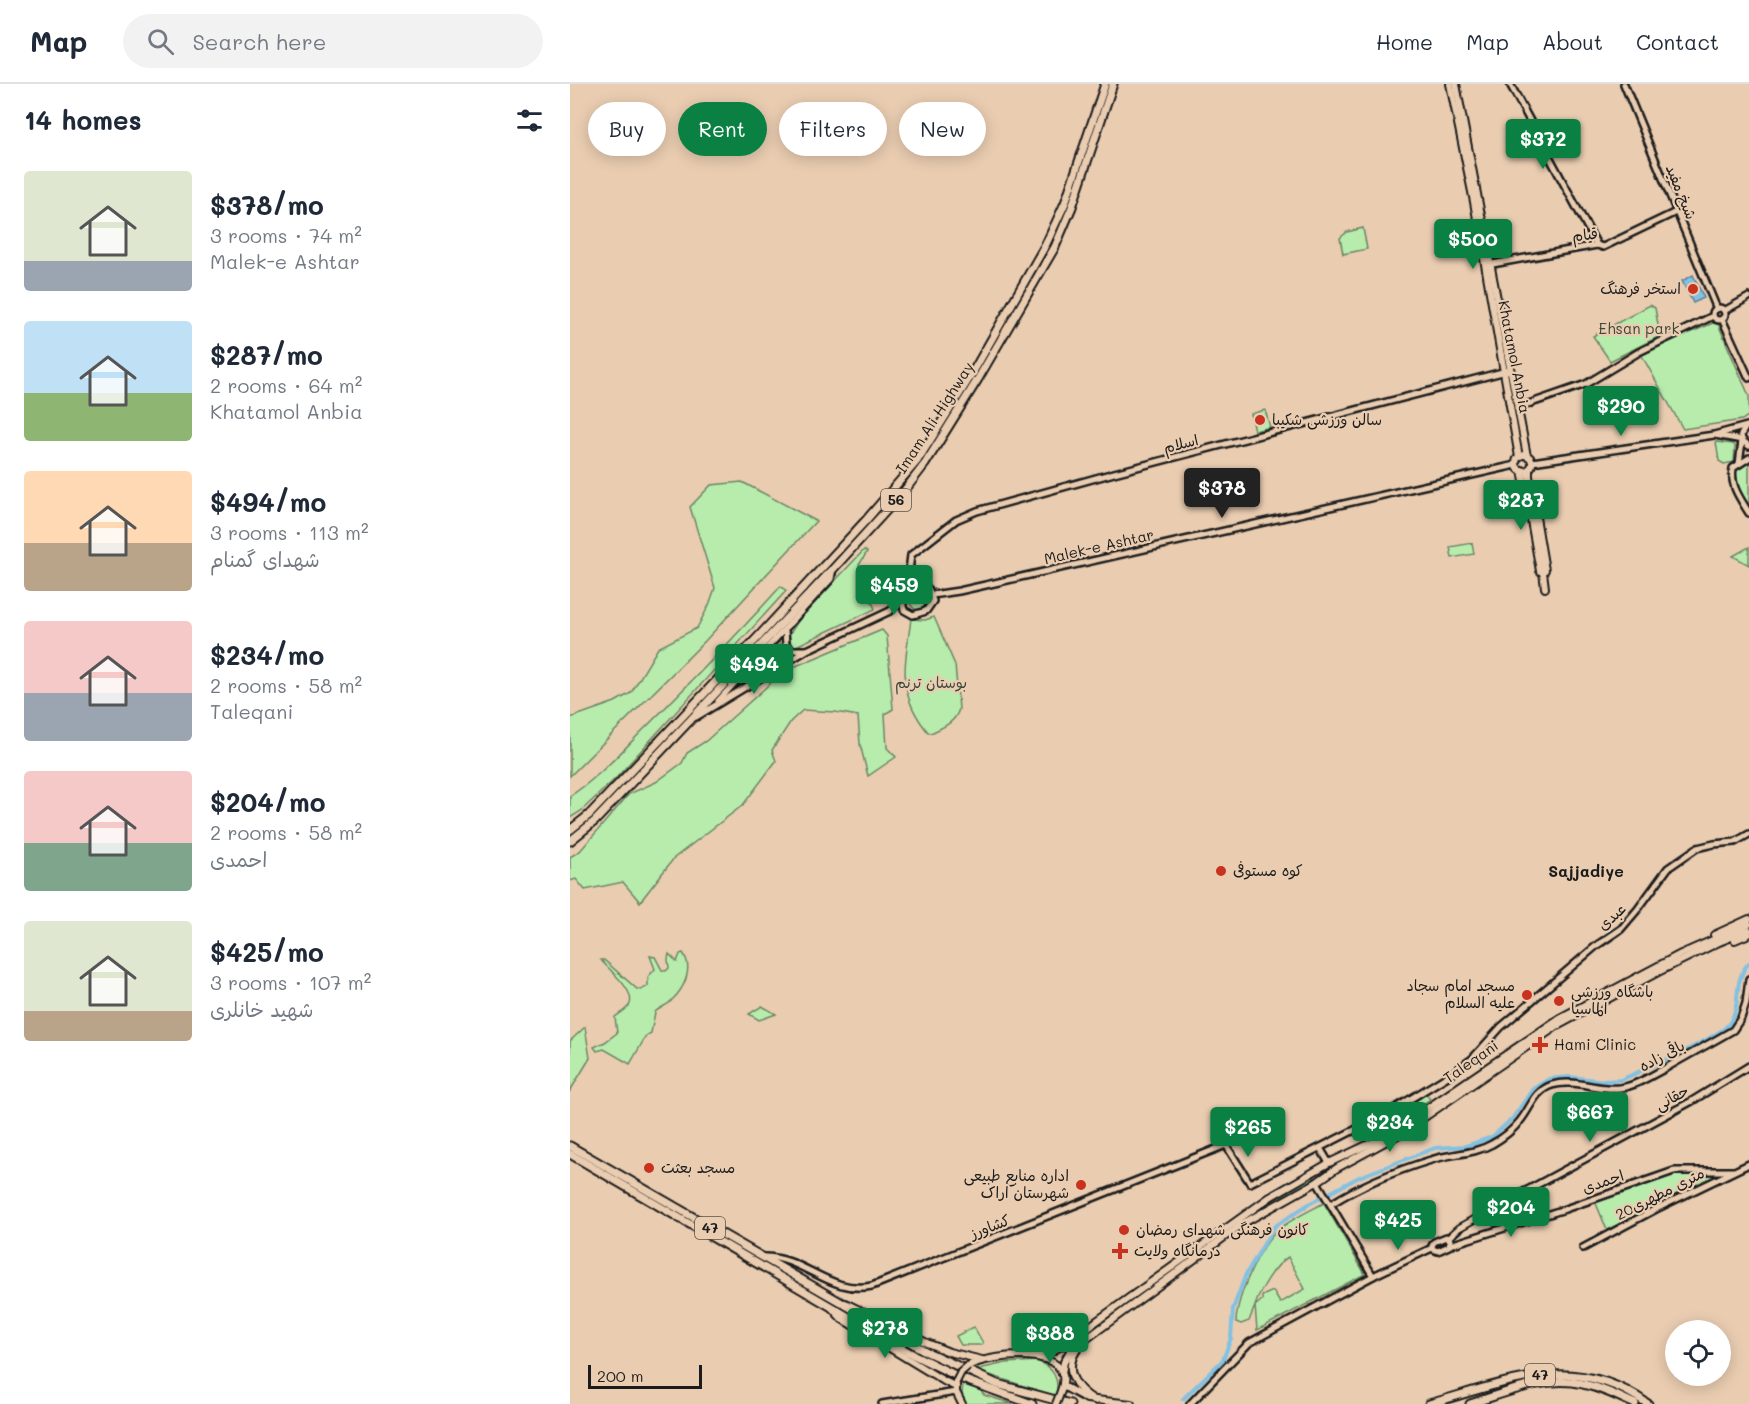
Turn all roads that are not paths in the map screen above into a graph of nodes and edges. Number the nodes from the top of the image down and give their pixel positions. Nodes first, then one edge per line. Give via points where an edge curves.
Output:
1 (1105, 84) edge
2 (1113, 84) edge
3 (1450, 84) edge
4 (1456, 84) edge
5 (1510, 84) edge
6 (1624, 84) edge
7 (1676, 212) junction
8 (1597, 245) junction
9 (1488, 265) junction
10 (1749, 297) edge
11 (1716, 309) junction
12 (1724, 311) junction
13 (1713, 316) junction
14 (1722, 319) junction
15 (1507, 371) junction
16 (1749, 378) edge
17 (1517, 408) junction
18 (1748, 426) edge
19 (1714, 435) junction
20 (1742, 441) junction
21 (1749, 446) edge
22 (1527, 456) junction
23 (1519, 457) junction
24 (1749, 458) edge
25 (1738, 464) junction
26 (1516, 465) junction
27 (1528, 467) junction
28 (1749, 513) edge
29 (834, 568) junction
30 (910, 568) junction
31 (1545, 588) dead end
32 (931, 593) junction
33 (905, 596) junction
34 (890, 611) junction
35 (906, 613) junction
36 (785, 629) junction
37 (807, 650) junction
38 (713, 706) junction
39 (690, 720) junction
40 (570, 830) edge
41 (1749, 834) edge
42 (570, 841) edge
43 (1749, 919) edge
44 (1749, 924) edge
45 (1749, 930) edge
46 (1749, 934) edge
47 (1718, 940) junction
48 (1702, 947) junction
49 (1749, 979) edge
50 (1749, 1066) edge
51 (1226, 1145) joint
52 (570, 1146) edge
53 (1320, 1148) junction
54 (570, 1154) edge
55 (1329, 1163) junction
56 (1749, 1164) edge
57 (1733, 1171) junction
58 (1311, 1174) junction
59 (1319, 1185) junction
60 (1270, 1197) junction
61 (1330, 1203) junction
62 (1276, 1206) junction
63 (1448, 1238) junction
64 (1450, 1245) junction
65 (1432, 1248) junction
66 (1583, 1248) dead end
67 (761, 1257) junction
68 (1373, 1276) junction
69 (836, 1301) junction
70 (831, 1308) junction
71 (1083, 1340) junction
72 (1057, 1349) junction
73 (1036, 1356) junction
74 (1066, 1358) junction
75 (982, 1360) junction
76 (1062, 1373) junction
77 (956, 1386) junction
78 (1062, 1388) junction
79 (1467, 1394) junction
80 (1096, 1401) junction
81 (882, 1404) edge
82 (962, 1404) edge
83 (1032, 1404) edge
84 (1056, 1404) edge
85 (1070, 1404) edge
86 (1131, 1404) edge
87 (1190, 1404) edge
88 (1429, 1404) edge
89 (1470, 1404) edge
90 (1635, 1404) edge
91 (1648, 1404) edge

1 - 40 highway, Imam Ali Highway / 56 via 1065,203 1046,244 917,461 759,636 589,815
2 - 29 highway, Imam Ali Highway / 56 via 1072,207 1017,313 926,464
3 - 9 main road, Khatamol Anbia
4 - 9 main road, Khatamol Anbia
5 - 8 street
6 - 7 street, شیخ مفید
7 - 8 street, قیام via 1603,247
7 - 11 street, شیخ مفید
8 - 9 street, قیام
9 - 15 main road, Khatamol Anbia
10 - 12 street
11 - 12 street
11 - 13 street
12 - 14 street
13 - 14 street
13 - 17 street via 1639,352 1586,384
14 - 16 street
15 - 17 main road, Khatamol Anbia
15 - 23 main road, Khatamol Anbia
15 - 30 street, اسلام via 977,511 956,520 911,555
17 - 22 main road, Khatamol Anbia
18 - 19 street
18 - 20 street via 1742,432
19 - 20 street
19 - 27 street
20 - 21 street
20 - 25 street
22 - 23 main road
22 - 27 main road
23 - 26 main road
24 - 25 street
25 - 28 street via 1732,474 1733,486
26 - 27 main road
26 - 32 street, Malek-e Ashtar via 967,589
27 - 31 main road
29 - 36 street via 831,579
29 - 39 highway, Imam Ali Highway / 56
30 - 32 street
30 - 33 street
32 - 33 street via 918,588
32 - 35 street via 932,604 924,613
33 - 34 street
33 - 35 street via 902,606
34 - 35 street
34 - 37 street
36 - 37 street via 786,646
36 - 38 street
37 - 38 street
38 - 39 street
39 - 42 highway, Imam Ali Highway / 56 via 595,821
41 - 53 street, عبدی via 1736,842 1697,848 1668,868 1621,929 1500,1027 1472,1059 1436,1085
43 - 48 main road via 1721,931
44 - 47 main road
45 - 47 main road
46 - 48 main road
47 - 48 main road, Taleqani
48 - 55 main road, Taleqani via 1565,1015 1394,1131
48 - 59 main road, Taleqani via 1557,1026 1403,1132 1337,1168
49 - 61 street, باقی زاده via 1746,1004 1733,1029 1684,1058 1622,1088 1565,1083 1544,1088 1509,1134 1490,1145 1384,1176
50 - 63 street, حقانی via 1494,1208
51 - 53 street, عبدی via 1250,1183
51 - 67 street, کشاورز via 872,1286 850,1288 790,1262
52 - 67 highway, 47 via 585,1151
53 - 55 street
54 - 70 highway, 47
55 - 58 main road, Taleqani
56 - 57 street, 20متری مطهری
57 - 64 street, احمدی via 1674,1172
57 - 66 street, 20متری مطهری
58 - 59 main road via 1318,1176
58 - 60 main road, Taleqani
59 - 61 street
59 - 62 main road, Taleqani
60 - 62 main road via 1269,1203
60 - 72 main road, Taleqani
61 - 68 street
62 - 71 main road, Taleqani via 1242,1224
63 - 64 street
63 - 65 street, حقانی via 1435,1241
64 - 65 street, احمدی via 1438,1251
65 - 68 street
67 - 69 highway, 47
68 - 87 street via 1252,1341
69 - 75 main road via 851,1304 934,1346
69 - 85 highway, 47 via 963,1370
70 - 77 main road via 842,1319
70 - 83 highway, 47 via 960,1378
71 - 74 main road, Taleqani
71 - 80 main road via 1073,1357 1072,1372 1079,1389
72 - 73 main road, Taleqani
72 - 74 main road via 1059,1356
73 - 75 main road, Taleqani
73 - 76 main road via 1052,1362
74 - 76 main road, Taleqani
75 - 77 main road, bridge via 968,1366
76 - 78 main road, Taleqani
77 - 81 street
77 - 82 main road
78 - 80 main road
78 - 84 main road, bridge
79 - 88 highway, 47
79 - 89 highway via 1476,1396
79 - 91 highway, 47 via 1533,1376 1566,1373 1621,1387
80 - 86 main road
89 - 90 highway, 47 via 1533,1386 1565,1382 1600,1388

